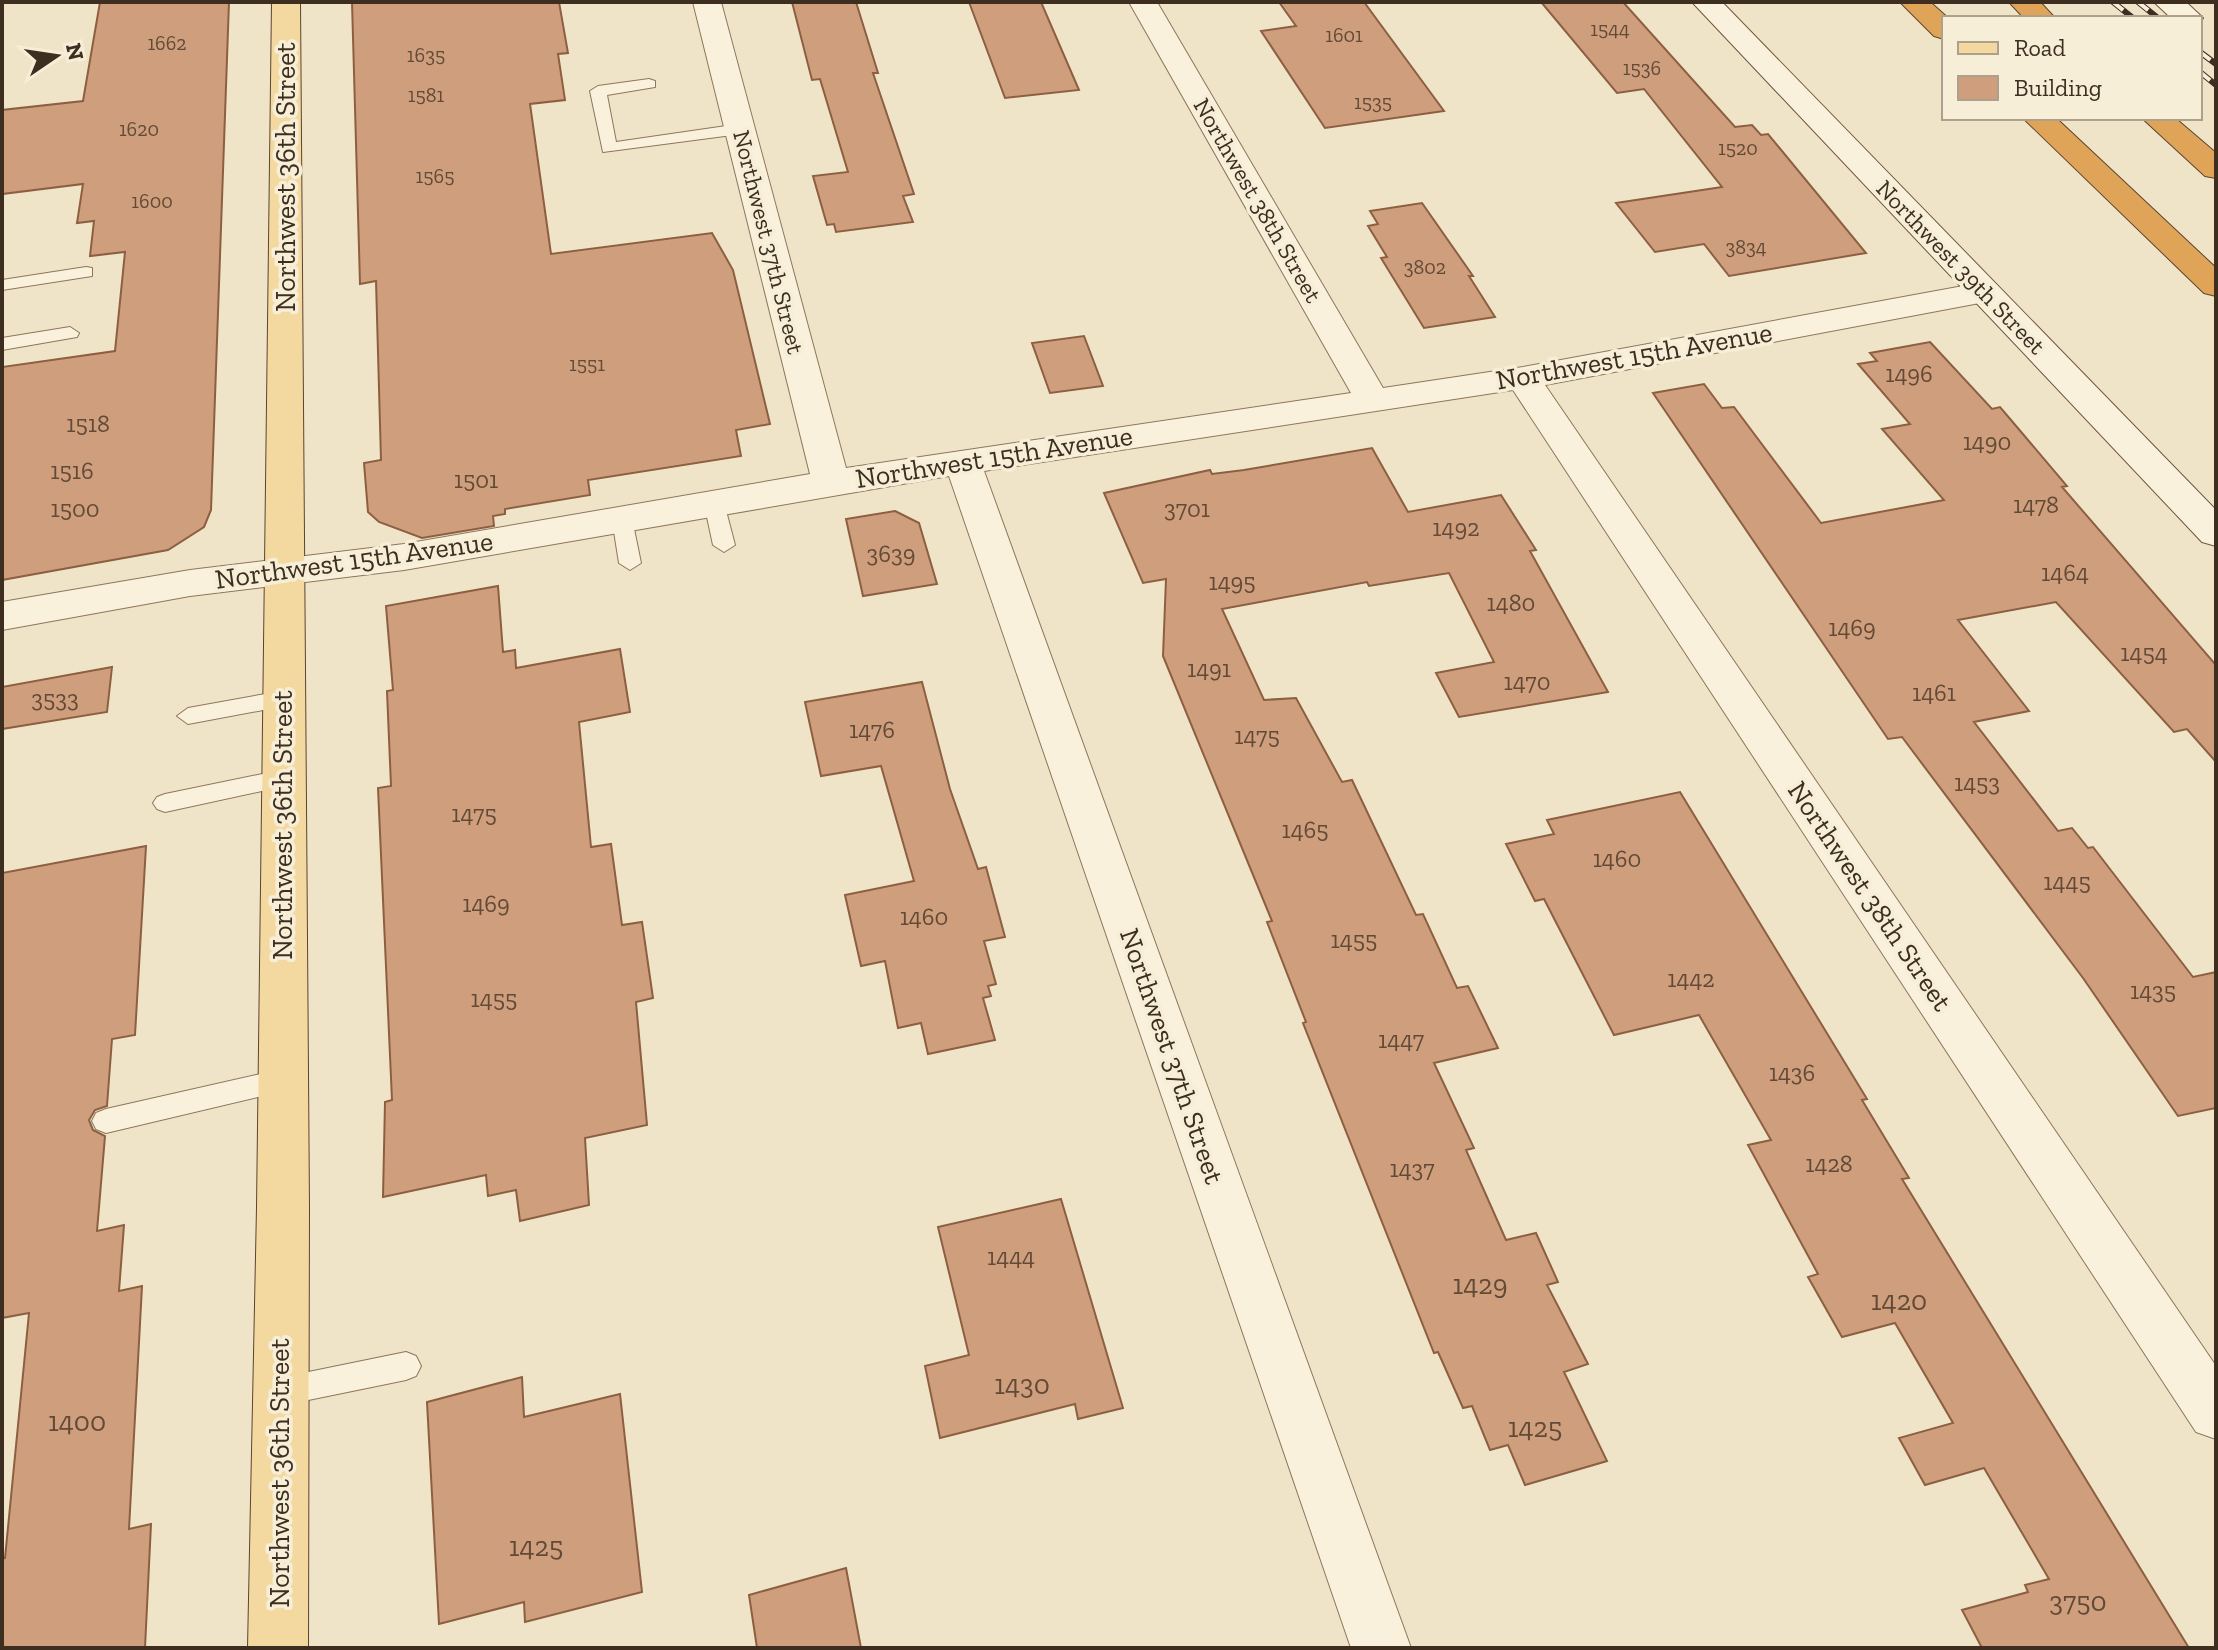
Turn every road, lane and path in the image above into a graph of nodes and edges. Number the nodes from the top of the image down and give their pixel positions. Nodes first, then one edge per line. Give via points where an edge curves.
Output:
1 (286, 2) edge
2 (707, 2) edge
3 (1143, 2) edge
4 (1706, 2) edge
5 (1914, 2) edge
6 (2023, 2) edge
7 (2168, 2) edge
8 (2039, 16) edge
9 (2186, 16) edge
10 (1942, 28) edge
11 (649, 84) dead end
12 (2040, 120) edge
13 (2159, 120) edge
14 (740, 129) junction
15 (2216, 169) edge
16 (86, 272) dead end
17 (2, 285) edge
18 (2216, 286) edge
19 (1985, 292) junction
20 (70, 333) dead end
21 (2, 344) edge
22 (1523, 378) junction
23 (1372, 399) junction
24 (963, 463) junction
25 (831, 482) junction
26 (714, 503) junction
27 (622, 519) junction
28 (2216, 533) edge
29 (724, 545) dead end
30 (630, 563) dead end
31 (283, 572) junction
32 (2, 616) edge
33 (282, 699) junction
34 (188, 716) dead end
35 (282, 779) junction
36 (165, 803) dead end
37 (283, 1080) junction
38 (106, 1121) dead end
39 (406, 1366) dead end
40 (279, 1392) junction
41 (2216, 1413) edge
42 (278, 1648) edge
43 (1381, 1648) edge

1 - 31 main road, Northwest 36th Street
2 - 14 street, Northwest 37th Street
3 - 23 street, Northwest 38th Street
4 - 19 street, Northwest 39th Street
5 - 10 highway
6 - 8 highway
7 - 9 street
11 - 14 lane via 598,91 609,148
12 - 18 highway
13 - 15 highway
14 - 25 street, Northwest 37th Street
16 - 17 lane
19 - 22 street, Northwest 15th Avenue
19 - 28 street, Northwest 39th Street
20 - 21 lane
22 - 23 street, Northwest 15th Avenue
22 - 41 street, Northwest 38th Street
23 - 24 street, Northwest 15th Avenue
24 - 25 street, Northwest 15th Avenue
24 - 43 street, Northwest 37th Street
25 - 26 street, Northwest 15th Avenue
26 - 27 street, Northwest 15th Avenue
26 - 29 lane
27 - 30 lane
27 - 31 street, Northwest 15th Avenue
31 - 32 street, Northwest 15th Avenue
31 - 33 main road, Northwest 36th Street
33 - 34 lane
33 - 35 main road, Northwest 36th Street
35 - 36 lane
35 - 37 main road, Northwest 36th Street
37 - 38 lane
37 - 40 main road, Northwest 36th Street
39 - 40 lane
40 - 42 main road, Northwest 36th Street

